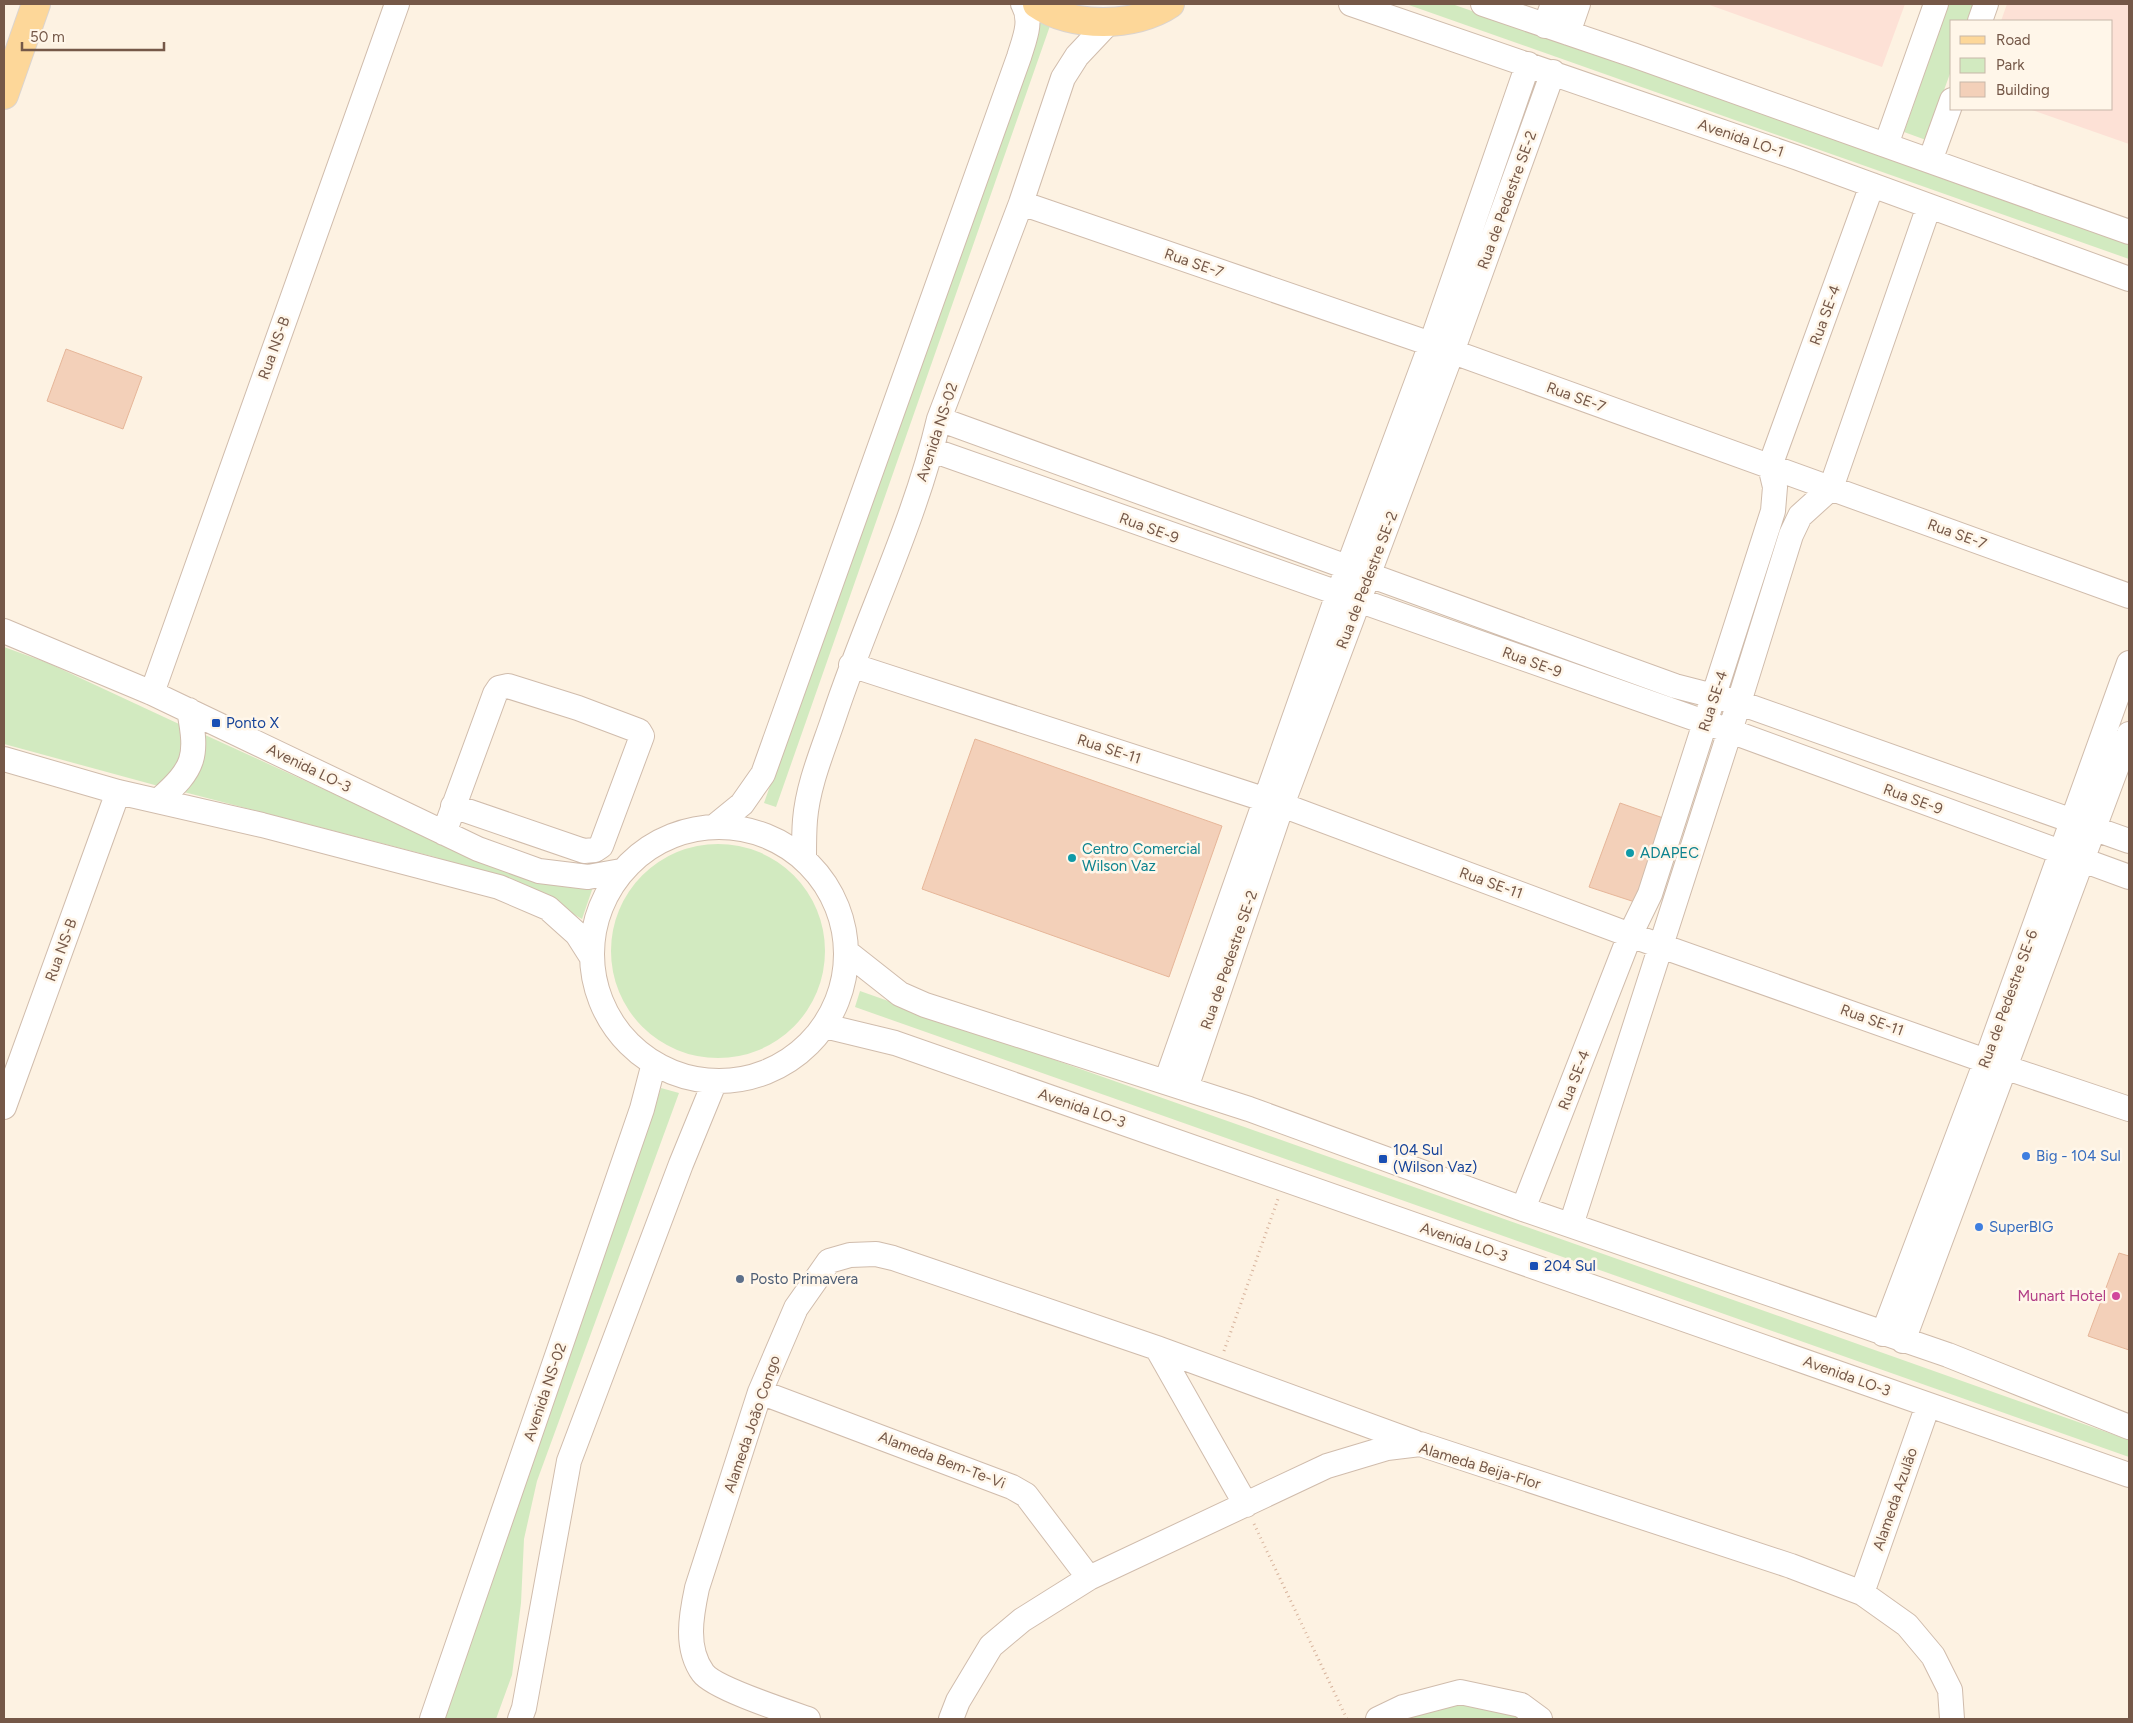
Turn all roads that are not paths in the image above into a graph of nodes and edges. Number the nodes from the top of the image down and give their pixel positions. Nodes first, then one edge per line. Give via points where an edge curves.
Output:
1 (36, 4) edge
2 (396, 4) edge
3 (1023, 4) edge
4 (1037, 4) edge
5 (1170, 4) edge
6 (1351, 4) edge
7 (1483, 4) edge
8 (1578, 4) edge
9 (1936, 4) edge
10 (1986, 4) edge
11 (1549, 15) edge
12 (1980, 20) edge
13 (1109, 22) junction
14 (1568, 33) junction
15 (1528, 64) junction
16 (1553, 72) junction
17 (4, 95) edge
18 (1950, 106) edge
19 (1886, 146) junction
20 (1930, 161) junction
21 (1872, 185) junction
22 (1020, 203) junction
23 (1929, 206) junction
24 (2129, 232) edge
25 (2129, 279) edge
26 (1442, 348) junction
27 (940, 419) junction
28 (932, 450) junction
29 (1770, 466) junction
30 (1831, 488) junction
31 (1359, 570) junction
32 (2129, 596) edge
33 (1348, 597) junction
34 (4, 631) edge
35 (2129, 663) edge
36 (851, 665) junction
37 (152, 692) junction
38 (1726, 699) junction
39 (189, 710) junction
40 (1706, 724) junction
41 (1730, 731) junction
42 (2129, 734) edge
43 (4, 759) edge
44 (118, 792) junction
45 (159, 800) junction
46 (1273, 802) junction
47 (454, 806) junction
48 (2083, 824) junction
49 (715, 826) junction
50 (444, 833) junction
51 (2129, 841) edge
52 (2071, 857) junction
53 (804, 858) junction
54 (621, 871) junction
55 (2129, 877) edge
56 (1630, 935) junction
57 (1660, 945) junction
58 (848, 953) junction
59 (591, 956) junction
60 (826, 1026) junction
61 (654, 1063) junction
62 (1996, 1064) junction
63 (715, 1082) junction
64 (1176, 1085) junction
65 (4, 1108) edge
66 (2129, 1109) edge
67 (1523, 1209) junction
68 (1571, 1225) junction
69 (1893, 1338) junction
70 (1157, 1348) junction
71 (760, 1392) junction
72 (1928, 1405) junction
73 (2129, 1426) edge
74 (1420, 1444) junction
75 (2129, 1475) edge
76 (1246, 1506) junction
77 (1089, 1578) junction
78 (1862, 1593) junction
79 (432, 1719) edge
80 (520, 1719) edge
81 (808, 1719) edge
82 (951, 1719) edge
83 (1378, 1719) edge
84 (1540, 1719) edge
85 (1952, 1719) edge

1 - 17 main road
2 - 37 street, Rua NS-B
3 - 49 street via 1028,22 1019,57 763,774 742,804
4 - 13 main road via 1073,19
5 - 13 main road via 1138,18
6 - 15 street, Avenida LO-1
7 - 11 street
8 - 14 street
9 - 19 street
10 - 12 street
11 - 14 street
13 - 22 street, Avenida NS-02 via 1077,56 1063,78
14 - 19 street
15 - 16 street, Avenida LO-1
15 - 26 street, Rua de Pedestre SE-2
16 - 21 street, Avenida LO-1
16 - 26 street, Rua de Pedestre SE-2
18 - 20 street
19 - 20 street
20 - 24 street
21 - 23 street, Avenida LO-1
21 - 29 street, Rua SE-4
22 - 26 street, Rua SE-7
22 - 27 street, Avenida NS-02
23 - 25 street, Avenida LO-1
23 - 30 street, Rua SE-4
26 - 29 street, Rua SE-7
26 - 31 street, Rua de Pedestre SE-2
27 - 28 street, Avenida NS-02
27 - 31 street, Rua SE-9
28 - 33 street, Rua SE-9
28 - 36 street, Avenida NS-02
29 - 30 street, Rua SE-7
29 - 38 street, Rua SE-4 via 1775,487 1773,511
30 - 32 street, Rua SE-7
30 - 38 street, Rua SE-4 via 1800,516
31 - 33 street, Rua de Pedestre SE-2
31 - 38 street, Rua SE-9 via 1675,686
33 - 40 street, Rua SE-9
33 - 46 street, Rua de Pedestre SE-2
34 - 37 street, Avenida LO-3
35 - 48 street, Rua de Pedestre SE-6
36 - 46 street, Rua SE-11
36 - 53 street, Avenida NS-02 via 811,787 805,819
37 - 39 street, Avenida LO-3
38 - 40 street, Rua SE-4
38 - 41 street, Rua SE-4
38 - 48 street, Rua SE-9
39 - 45 street via 193,759 179,782
39 - 50 street, Avenida LO-3
40 - 41 street, Rua SE-9
40 - 56 street, Rua SE-4 via 1650,894
41 - 52 street, Rua SE-9
41 - 57 street, Rua SE-4
42 - 48 street, Rua de Pedestre SE-6
43 - 44 street
44 - 45 street
44 - 65 street, Rua NS-B
45 - 59 street via 499,887 548,908 577,934
46 - 56 street, Rua SE-11
46 - 64 street, Rua de Pedestre SE-2
47 - 47 street via 499,688 508,686 578,708 640,731 642,736 601,846 595,850 584,851
47 - 50 street
48 - 51 street, Rua SE-9
48 - 52 street, Rua de Pedestre SE-6
49 - 53 street via 762,834
49 - 54 street via 680,832 648,847
50 - 54 street, Avenida LO-3 via 539,871 588,877
52 - 55 street, Rua SE-9
52 - 62 street, Rua de Pedestre SE-6
53 - 58 street via 828,885 842,918
54 - 59 street via 604,896 596,918
56 - 57 street, Rua SE-11
56 - 67 street, Rua SE-4
57 - 62 street, Rua SE-11
57 - 68 street, Rua SE-4
58 - 60 street via 842,992
58 - 64 street via 900,994
59 - 61 street via 599,998 621,1036
60 - 63 street via 796,1057 757,1076
60 - 72 street, Avenida LO-3 via 895,1043
61 - 63 street via 683,1076
61 - 79 street, Avenida NS-02 via 642,1109
62 - 66 street, Rua SE-11
62 - 69 street, Rua de Pedestre SE-6
63 - 80 street via 569,1461
64 - 67 street
67 - 68 street
68 - 69 street
69 - 73 street via 1948,1355
70 - 71 street, Alameda João Congo via 893,1258 876,1254 850,1255 829,1260 816,1277 796,1308
70 - 74 street, Alameda João Congo
70 - 76 street
71 - 77 street, Alameda Bem-Te-Vi via 1012,1487 1026,1496
71 - 81 street, Alameda João Congo via 696,1588 690,1619 692,1650 704,1674 746,1696
72 - 75 street, Avenida LO-3
72 - 78 street, Alameda Azulão
74 - 76 street, Alameda Beija-Flor via 1387,1448 1327,1466
74 - 78 street, Alameda Beija-Flor via 1790,1566
76 - 77 street, Alameda Beija-Flor
77 - 82 street, Alameda Beija-Flor via 1022,1620 991,1646 958,1701
78 - 85 street, Alameda Beija-Flor via 1907,1625 1934,1656 1950,1690
83 - 84 street via 1403,1707 1460,1692 1521,1705

